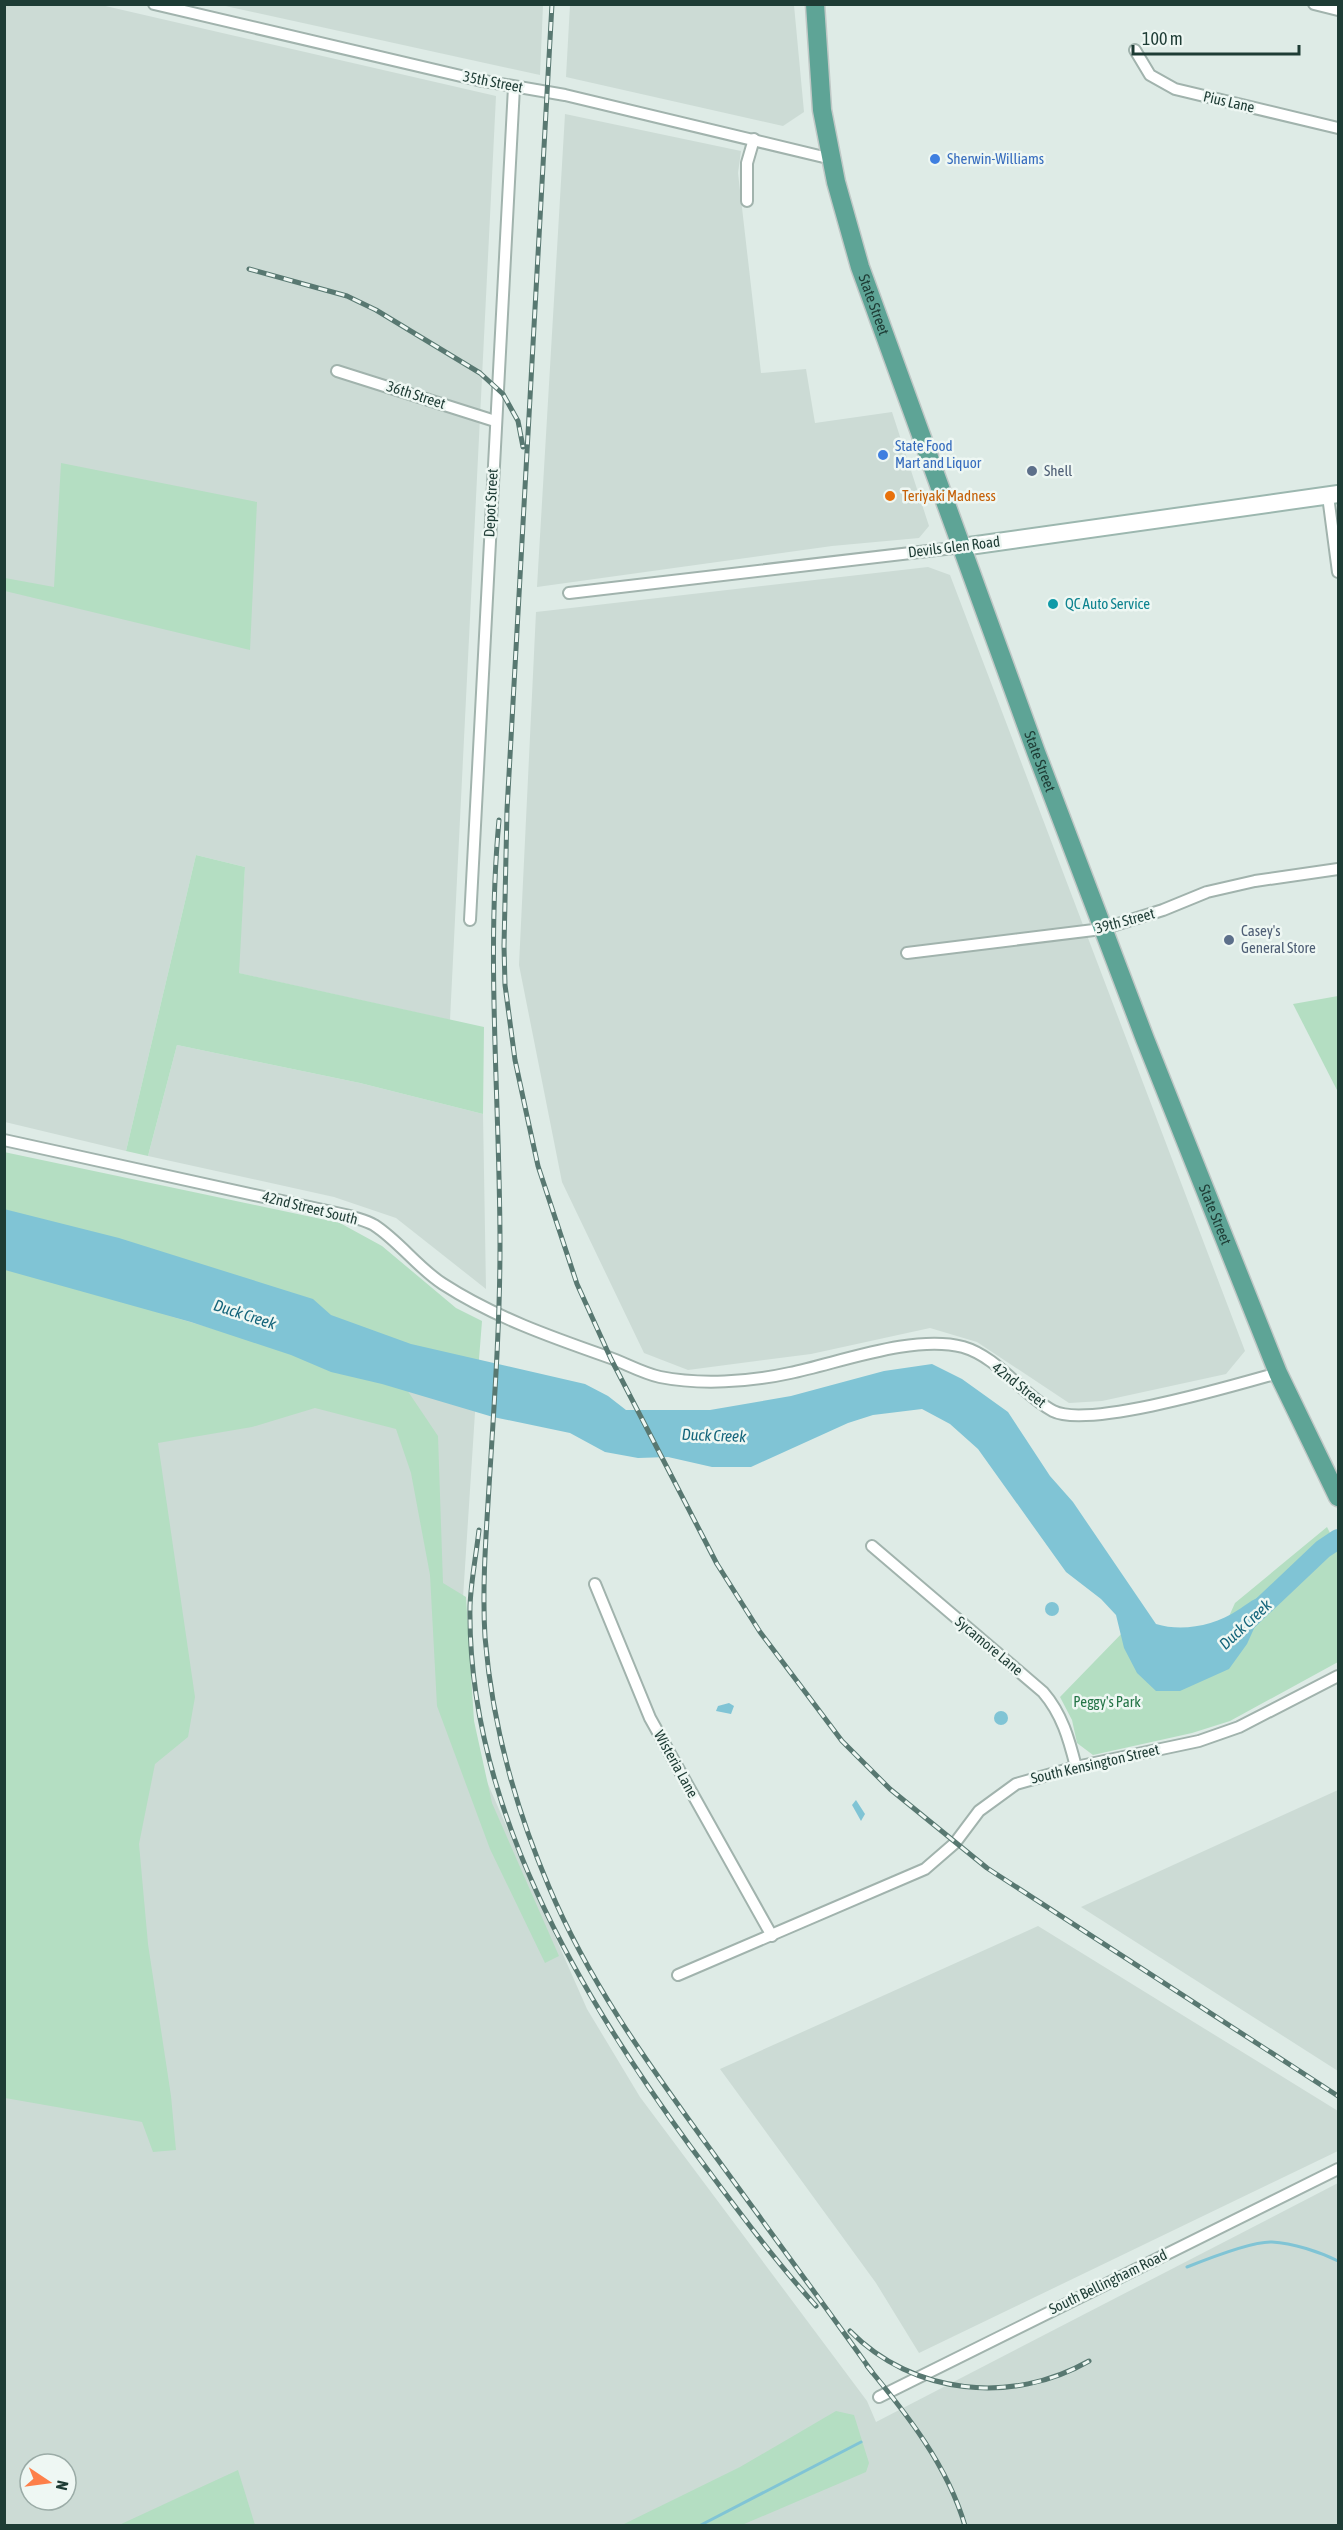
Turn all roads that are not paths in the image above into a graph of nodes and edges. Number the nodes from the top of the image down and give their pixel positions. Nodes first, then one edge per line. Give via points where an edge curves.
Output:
1 (154, 4) edge
2 (815, 4) edge
3 (1314, 4) edge
4 (1338, 10) edge
5 (1136, 50) dead end
6 (514, 87) junction
7 (1338, 128) edge
8 (754, 139) junction
9 (832, 159) junction
10 (747, 201) dead end
11 (337, 371) dead end
12 (495, 421) junction
13 (1333, 495) edge
14 (962, 547) junction
15 (1338, 572) edge
16 (570, 593) dead end
17 (1338, 869) edge
18 (470, 920) dead end
19 (1102, 929) junction
20 (907, 953) dead end
21 (4, 1140) edge
22 (1278, 1373) junction
23 (760, 1377) joint
24 (1337, 1493) edge
25 (872, 1546) dead end
26 (596, 1584) dead end
27 (1338, 1676) edge
28 (1076, 1767) junction
29 (772, 1936) junction
30 (678, 1975) dead end
31 (1338, 2169) edge
32 (879, 2397) dead end

1 - 6 street, 35th Street
2 - 9 main road, State Street via 822,110
3 - 4 street
5 - 7 street, Pius Lane via 1150,75 1175,89
6 - 8 street, 35th Street
6 - 12 street, Depot Street
8 - 9 street, 35th Street
8 - 10 street via 747,163
9 - 14 main road, State Street via 860,267
11 - 12 street, 36th Street
12 - 18 street, Depot Street
13 - 14 main road, Devils Glen Road
13 - 15 street
14 - 16 street, Devils Glen Road
14 - 19 main road, State Street
17 - 19 street, 39th Street via 1207,892
19 - 20 street, 39th Street
19 - 22 main road, State Street
21 - 23 street, 42nd Street South via 350,1216 374,1225 441,1283 534,1331 658,1377
22 - 23 street, 42nd Street via 1178,1400 1082,1417 1054,1412 992,1364 963,1348 930,1344 867,1353 788,1374
22 - 24 main road, State Street
25 - 28 street, Sycamore Lane via 1043,1692 1054,1704 1066,1730
26 - 29 street, Wisteria Lane via 650,1718
27 - 28 street, South Kensington Street via 1239,1727 1199,1741
28 - 29 street, South Kensington Street via 1016,1784 998,1795 979,1811 950,1848 925,1869
29 - 30 street, South Kensington Street
31 - 32 street, South Bellingham Road

